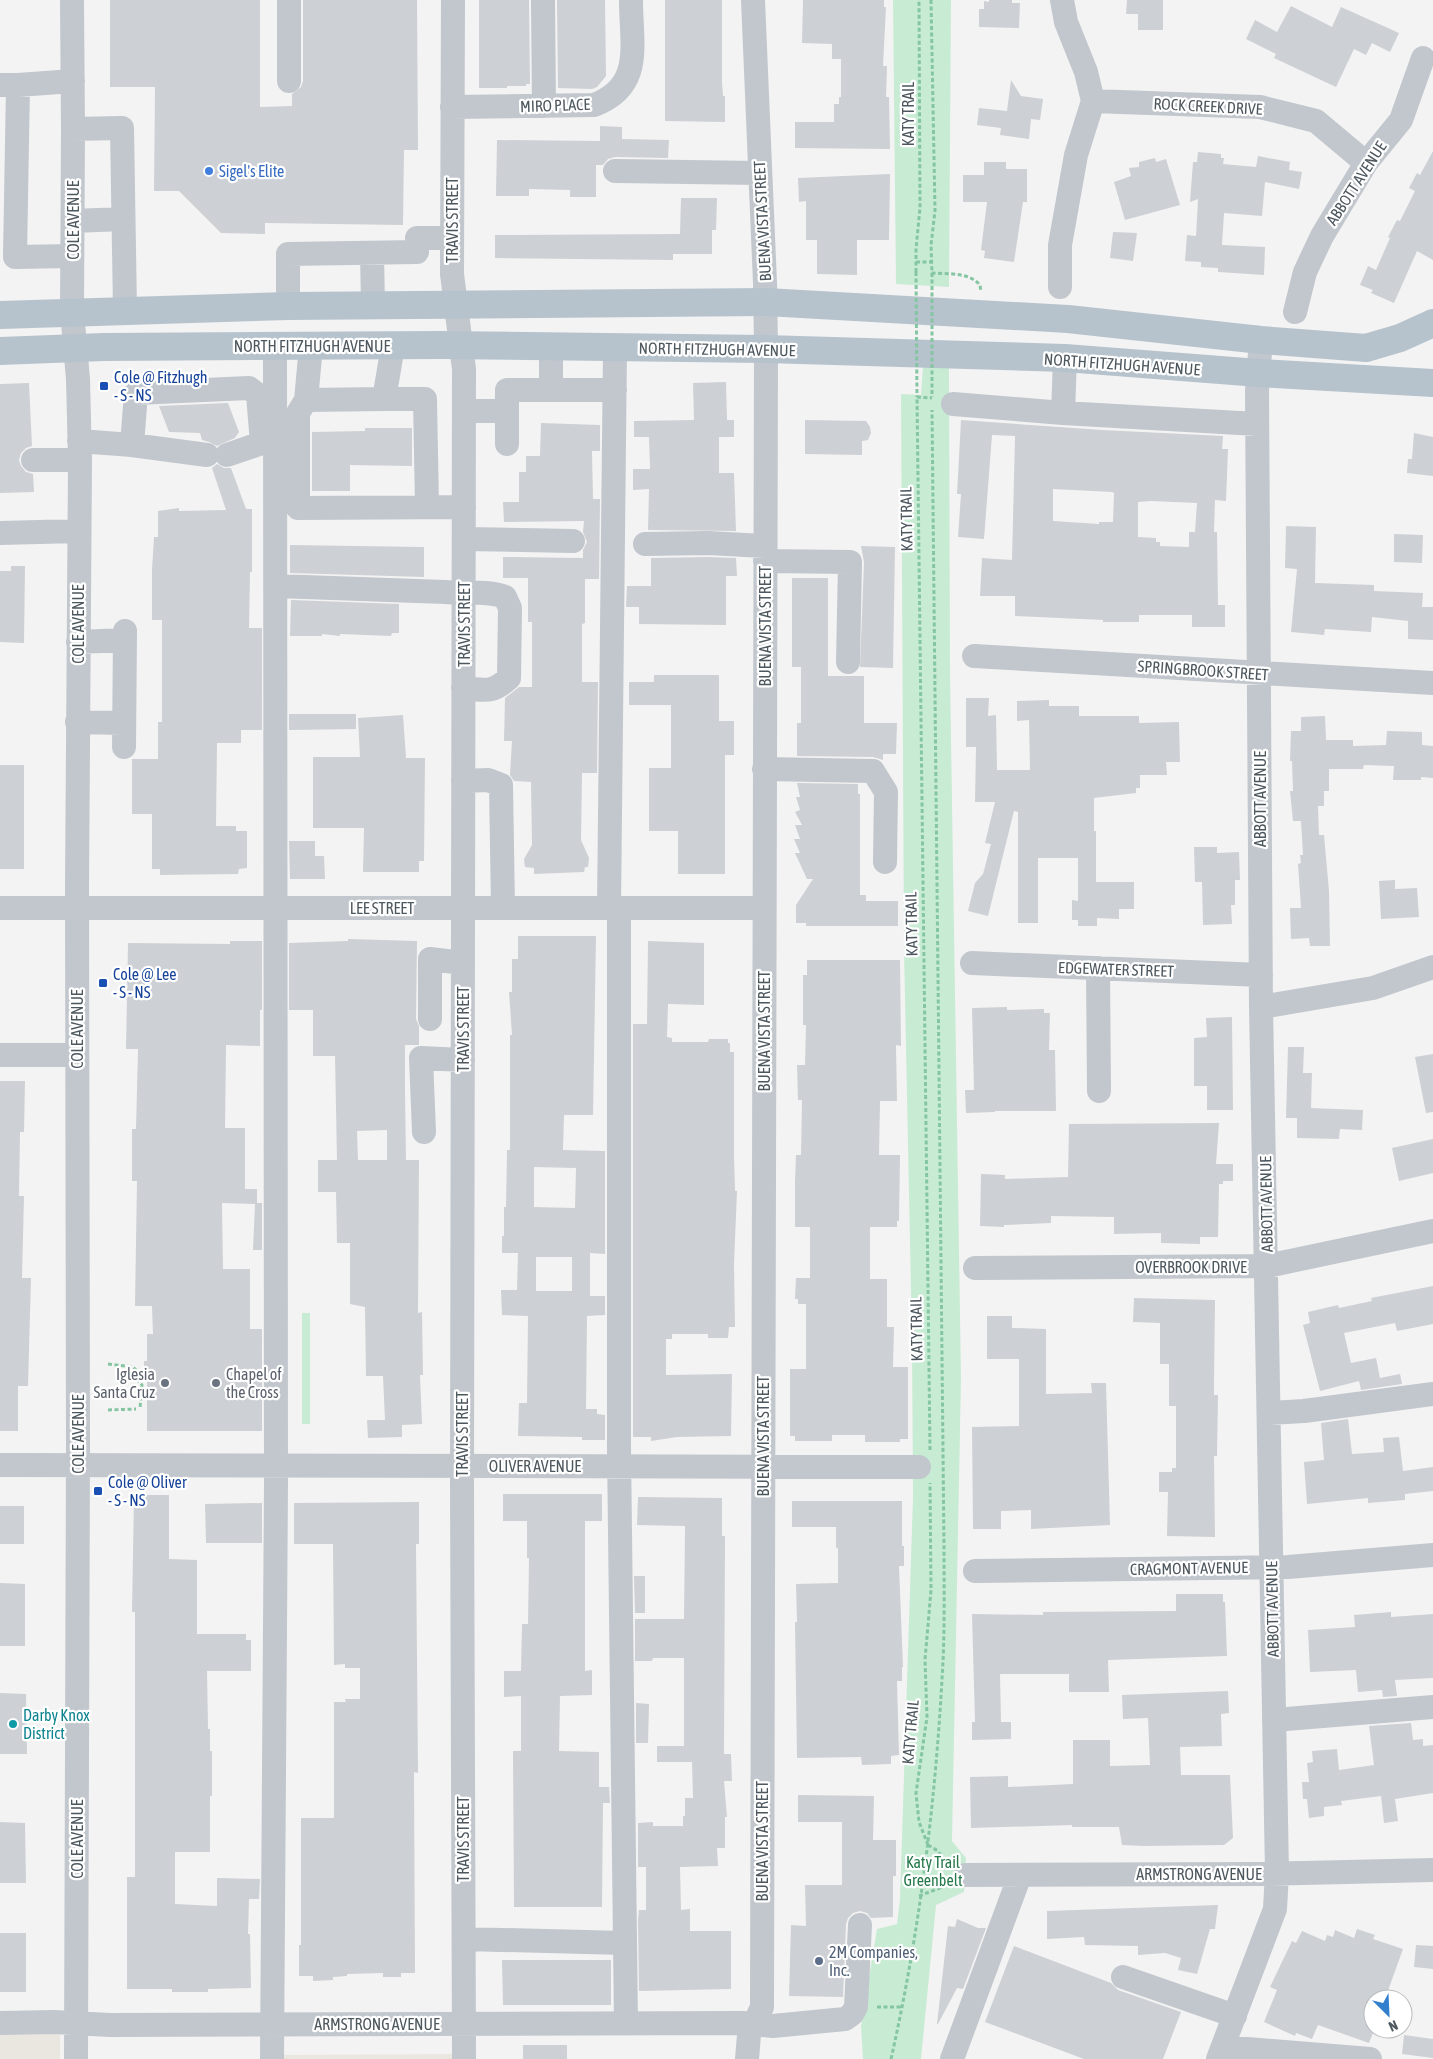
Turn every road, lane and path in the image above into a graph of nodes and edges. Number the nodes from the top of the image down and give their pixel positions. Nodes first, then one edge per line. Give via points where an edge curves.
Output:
1 (72, 0) edge
2 (289, 0) edge
3 (453, 0) edge
4 (543, 0) edge
5 (631, 0) edge
6 (753, 0) edge
7 (919, 0) edge
8 (931, 0) edge
9 (1062, 0) edge
10 (1423, 58) dead end
11 (288, 80) dead end
12 (73, 81) junction
13 (9, 85) edge
14 (1093, 101) junction
15 (544, 106) junction
16 (452, 107) junction
17 (74, 129) junction
18 (8, 130) edge
19 (1366, 162) junction
20 (615, 171) dead end
21 (760, 173) junction
22 (123, 219) junction
23 (73, 221) junction
24 (452, 238) junction
25 (372, 253) junction
26 (72, 256) junction
27 (916, 262) junction
28 (931, 262) junction
29 (932, 273) junction
30 (980, 285) dead end
31 (1060, 287) dead end
32 (766, 302) junction
33 (455, 304) junction
34 (373, 305) junction
35 (288, 306) junction
36 (125, 310) junction
37 (72, 311) junction
38 (1295, 312) dead end
39 (0, 315) edge
40 (1068, 319) junction
41 (1433, 323) edge
42 (1261, 340) junction
43 (275, 346) junction
44 (311, 346) junction
45 (392, 346) junction
46 (461, 346) junction
47 (551, 346) junction
48 (75, 348) junction
49 (615, 348) junction
50 (766, 349) junction
51 (0, 351) edge
52 (1065, 358) junction
53 (1258, 373) junction
54 (1433, 383) edge
55 (551, 390) junction
56 (615, 390) junction
57 (917, 397) junction
58 (384, 398) junction
59 (942, 400) junction
60 (302, 407) junction
61 (464, 411) junction
62 (507, 411) junction
63 (1063, 413) junction
64 (1257, 424) junction
65 (132, 444) junction
66 (507, 444) dead end
67 (79, 451) junction
68 (33, 460) dead end
69 (427, 507) junction
70 (464, 507) junction
71 (78, 531) junction
72 (0, 534) edge
73 (464, 539) junction
74 (574, 541) dead end
75 (645, 544) dead end
76 (765, 553) junction
77 (276, 586) junction
78 (464, 594) junction
79 (78, 642) junction
80 (974, 656) dead end
81 (848, 662) dead end
82 (1259, 674) junction
83 (1433, 683) edge
84 (464, 688) junction
85 (78, 722) junction
86 (124, 723) junction
87 (124, 747) dead end
88 (764, 769) junction
89 (463, 781) junction
90 (885, 862) dead end
91 (0, 908) edge
92 (77, 908) junction
93 (276, 908) junction
94 (463, 908) junction
95 (503, 908) junction
96 (614, 908) junction
97 (764, 908) junction
98 (463, 963) junction
99 (972, 963) dead end
100 (1433, 967) edge
101 (1098, 968) junction
102 (1261, 975) junction
103 (1261, 1007) junction
104 (430, 1019) dead end
105 (0, 1055) edge
106 (77, 1055) junction
107 (463, 1060) junction
108 (1099, 1091) dead end
109 (424, 1132) dead end
110 (1433, 1231) edge
111 (1267, 1266) junction
112 (975, 1268) dead end
113 (108, 1364) dead end
114 (1433, 1394) edge
115 (108, 1410) dead end
116 (1269, 1413) junction
117 (0, 1465) edge
118 (78, 1465) junction
119 (276, 1466) junction
120 (462, 1466) junction
121 (620, 1466) junction
122 (926, 1466) junction
123 (763, 1467) junction
124 (1433, 1555) edge
125 (1272, 1567) junction
126 (975, 1571) dead end
127 (1433, 1707) edge
128 (1274, 1720) junction
129 (928, 1845) junction
130 (945, 1859) dead end
131 (1433, 1870) edge
132 (1277, 1873) junction
133 (965, 1875) dead end
134 (1020, 1875) junction
135 (940, 1888) dead end
136 (919, 1896) junction
137 (860, 1925) dead end
138 (464, 1939) junction
139 (625, 1943) junction
140 (1123, 1977) dead end
141 (856, 2007) junction
142 (902, 2007) junction
143 (1235, 2016) junction
144 (0, 2023) edge
145 (76, 2023) junction
146 (626, 2023) junction
147 (272, 2024) junction
148 (464, 2024) junction
149 (754, 2025) junction
150 (1221, 2053) edge
151 (76, 2059) edge
152 (272, 2059) edge
153 (464, 2059) edge
154 (747, 2059) edge
155 (891, 2059) edge
156 (952, 2059) edge
157 (1370, 2059) edge

1 - 12 street, COLE AVENUE
2 - 11 street
3 - 16 street, TRAVIS STREET
4 - 15 street
5 - 15 street, MIRO PLACE via 632,68 618,92 594,106
6 - 21 street, BUENA VISTA STREET
7 - 27 path, KATY TRAIL via 920,199
8 - 28 path via 935,211
9 - 14 street via 1066,22 1086,72
10 - 19 street, ABBOTT AVENUE via 1401,120
12 - 13 street
12 - 17 street, COLE AVENUE
13 - 18 street
14 - 19 street, ROCK CREEK DRIVE via 1260,107 1316,121
14 - 31 street via 1076,155 1060,245
15 - 16 street, MIRO PLACE
16 - 24 street, TRAVIS STREET
17 - 22 street via 122,128
17 - 23 street, COLE AVENUE
18 - 26 street via 15,257
19 - 38 street, ABBOTT AVENUE via 1322,236 1305,272
20 - 21 street
21 - 32 street, BUENA VISTA STREET
22 - 23 street
22 - 36 street
23 - 26 street, COLE AVENUE
24 - 25 street via 417,238 417,252
24 - 33 street, TRAVIS STREET
25 - 34 street
25 - 35 street via 288,254
26 - 37 street, COLE AVENUE
27 - 28 path
27 - 57 path, KATY TRAIL, bridge
28 - 29 path
29 - 30 path via 971,278
29 - 59 path, bridge
32 - 33 main road
32 - 40 main road
32 - 50 street, BUENA VISTA STREET
33 - 34 main road
33 - 46 street, TRAVIS STREET
34 - 35 main road
35 - 36 main road
36 - 37 main road
37 - 39 main road
37 - 48 street, COLE AVENUE
40 - 42 main road
40 - 52 main road
41 - 42 main road via 1400,338 1366,348
42 - 53 street, ABBOTT AVENUE
43 - 44 main road, NORTH FITZHUGH AVENUE
43 - 48 main road, NORTH FITZHUGH AVENUE
43 - 77 street
44 - 45 main road, NORTH FITZHUGH AVENUE
44 - 60 street
45 - 46 main road, NORTH FITZHUGH AVENUE
45 - 58 street
46 - 47 main road, NORTH FITZHUGH AVENUE
46 - 61 street, TRAVIS STREET
47 - 49 main road, NORTH FITZHUGH AVENUE
47 - 55 street
48 - 51 main road, NORTH FITZHUGH AVENUE
48 - 67 street, COLE AVENUE
49 - 50 main road, NORTH FITZHUGH AVENUE
49 - 56 street
50 - 52 main road, NORTH FITZHUGH AVENUE
50 - 76 street, BUENA VISTA STREET
52 - 53 main road, NORTH FITZHUGH AVENUE
52 - 63 street
53 - 54 main road, NORTH FITZHUGH AVENUE
53 - 64 street, ABBOTT AVENUE
55 - 56 street
55 - 62 street via 507,390
56 - 96 street
57 - 59 path
57 - 122 path, KATY TRAIL
58 - 60 street
58 - 69 street via 425,399
59 - 63 street
59 - 129 path via 944,1546 942,1678
60 - 69 street via 298,508
61 - 62 street
61 - 70 street, TRAVIS STREET
62 - 66 street
63 - 64 street
64 - 82 street, ABBOTT AVENUE
65 - 65 street via 217,455 262,443 258,395 250,388 136,393
65 - 67 street
67 - 68 street
67 - 71 street, COLE AVENUE
69 - 70 street
70 - 73 street, TRAVIS STREET
71 - 72 street
71 - 79 street, COLE AVENUE
73 - 74 street
73 - 78 street, TRAVIS STREET
75 - 76 street via 708,543
76 - 81 street via 850,562
76 - 88 street, BUENA VISTA STREET
77 - 78 street
77 - 93 street
78 - 84 street, TRAVIS STREET
78 - 84 street via 496,593 505,597 510,608 509,678 498,688
79 - 85 street, COLE AVENUE
79 - 86 street via 125,636
80 - 82 street, SPRINGBROOK STREET
82 - 83 street, SPRINGBROOK STREET
82 - 102 street, ABBOTT AVENUE
84 - 89 street, TRAVIS STREET
85 - 86 street
85 - 92 street, COLE AVENUE
86 - 87 street
88 - 90 street via 873,770 886,792
88 - 97 street, BUENA VISTA STREET
89 - 94 street, TRAVIS STREET
89 - 95 street via 488,780 501,785
91 - 92 street, LEE STREET
92 - 93 street, LEE STREET
92 - 106 street, COLE AVENUE
93 - 94 street, LEE STREET
93 - 119 street
94 - 95 street, LEE STREET
94 - 98 street, TRAVIS STREET
95 - 96 street, LEE STREET
96 - 97 street, LEE STREET
96 - 121 street
97 - 123 street, BUENA VISTA STREET
98 - 104 street via 430,959
98 - 107 street, TRAVIS STREET
99 - 101 street, EDGEWATER STREET
100 - 103 street via 1374,988
101 - 102 street, EDGEWATER STREET
101 - 108 street
102 - 103 street, ABBOTT AVENUE
103 - 111 street, ABBOTT AVENUE
105 - 106 street
106 - 118 street, COLE AVENUE
107 - 109 street via 421,1058
107 - 120 street, TRAVIS STREET
110 - 111 street, OVERBROOK DRIVE
111 - 112 street, OVERBROOK DRIVE
111 - 116 street, ABBOTT AVENUE
113 - 115 path via 133,1367 142,1386 138,1409
114 - 116 street
116 - 125 street, ABBOTT AVENUE
117 - 118 street, OLIVER AVENUE
118 - 119 street, OLIVER AVENUE
118 - 145 street, COLE AVENUE
119 - 120 street, OLIVER AVENUE
119 - 147 street
120 - 121 street, OLIVER AVENUE
120 - 138 street, TRAVIS STREET
121 - 123 street, OLIVER AVENUE
121 - 139 street
122 - 123 street, OLIVER AVENUE
122 - 129 path, KATY TRAIL via 931,1590 925,1660 927,1717 916,1793 920,1822
123 - 149 street, BUENA VISTA STREET via 762,2008
124 - 125 street, CRAGMONT AVENUE
125 - 126 street, CRAGMONT AVENUE
125 - 128 street, ABBOTT AVENUE
127 - 128 street
128 - 132 street, ABBOTT AVENUE
129 - 130 path
129 - 136 path
131 - 132 street, ARMSTRONG AVENUE
132 - 134 street, ARMSTRONG AVENUE
132 - 143 street, ABBOTT AVENUE via 1275,1909
133 - 134 street, ARMSTRONG AVENUE
134 - 156 street
135 - 136 path
136 - 142 path
137 - 141 street
138 - 139 street
138 - 148 street, TRAVIS STREET
139 - 146 street
140 - 143 street
141 - 142 path
141 - 149 street, ARMSTRONG AVENUE via 845,2019
142 - 155 path
143 - 150 street, ABBOTT AVENUE
144 - 145 street, ARMSTRONG AVENUE
145 - 147 street, ARMSTRONG AVENUE
145 - 151 street, COLE AVENUE
146 - 148 street, ARMSTRONG AVENUE
146 - 149 street, ARMSTRONG AVENUE
147 - 148 street, ARMSTRONG AVENUE
147 - 152 street
148 - 153 street, TRAVIS STREET
149 - 154 street, BUENA VISTA STREET via 747,2046
150 - 157 street

